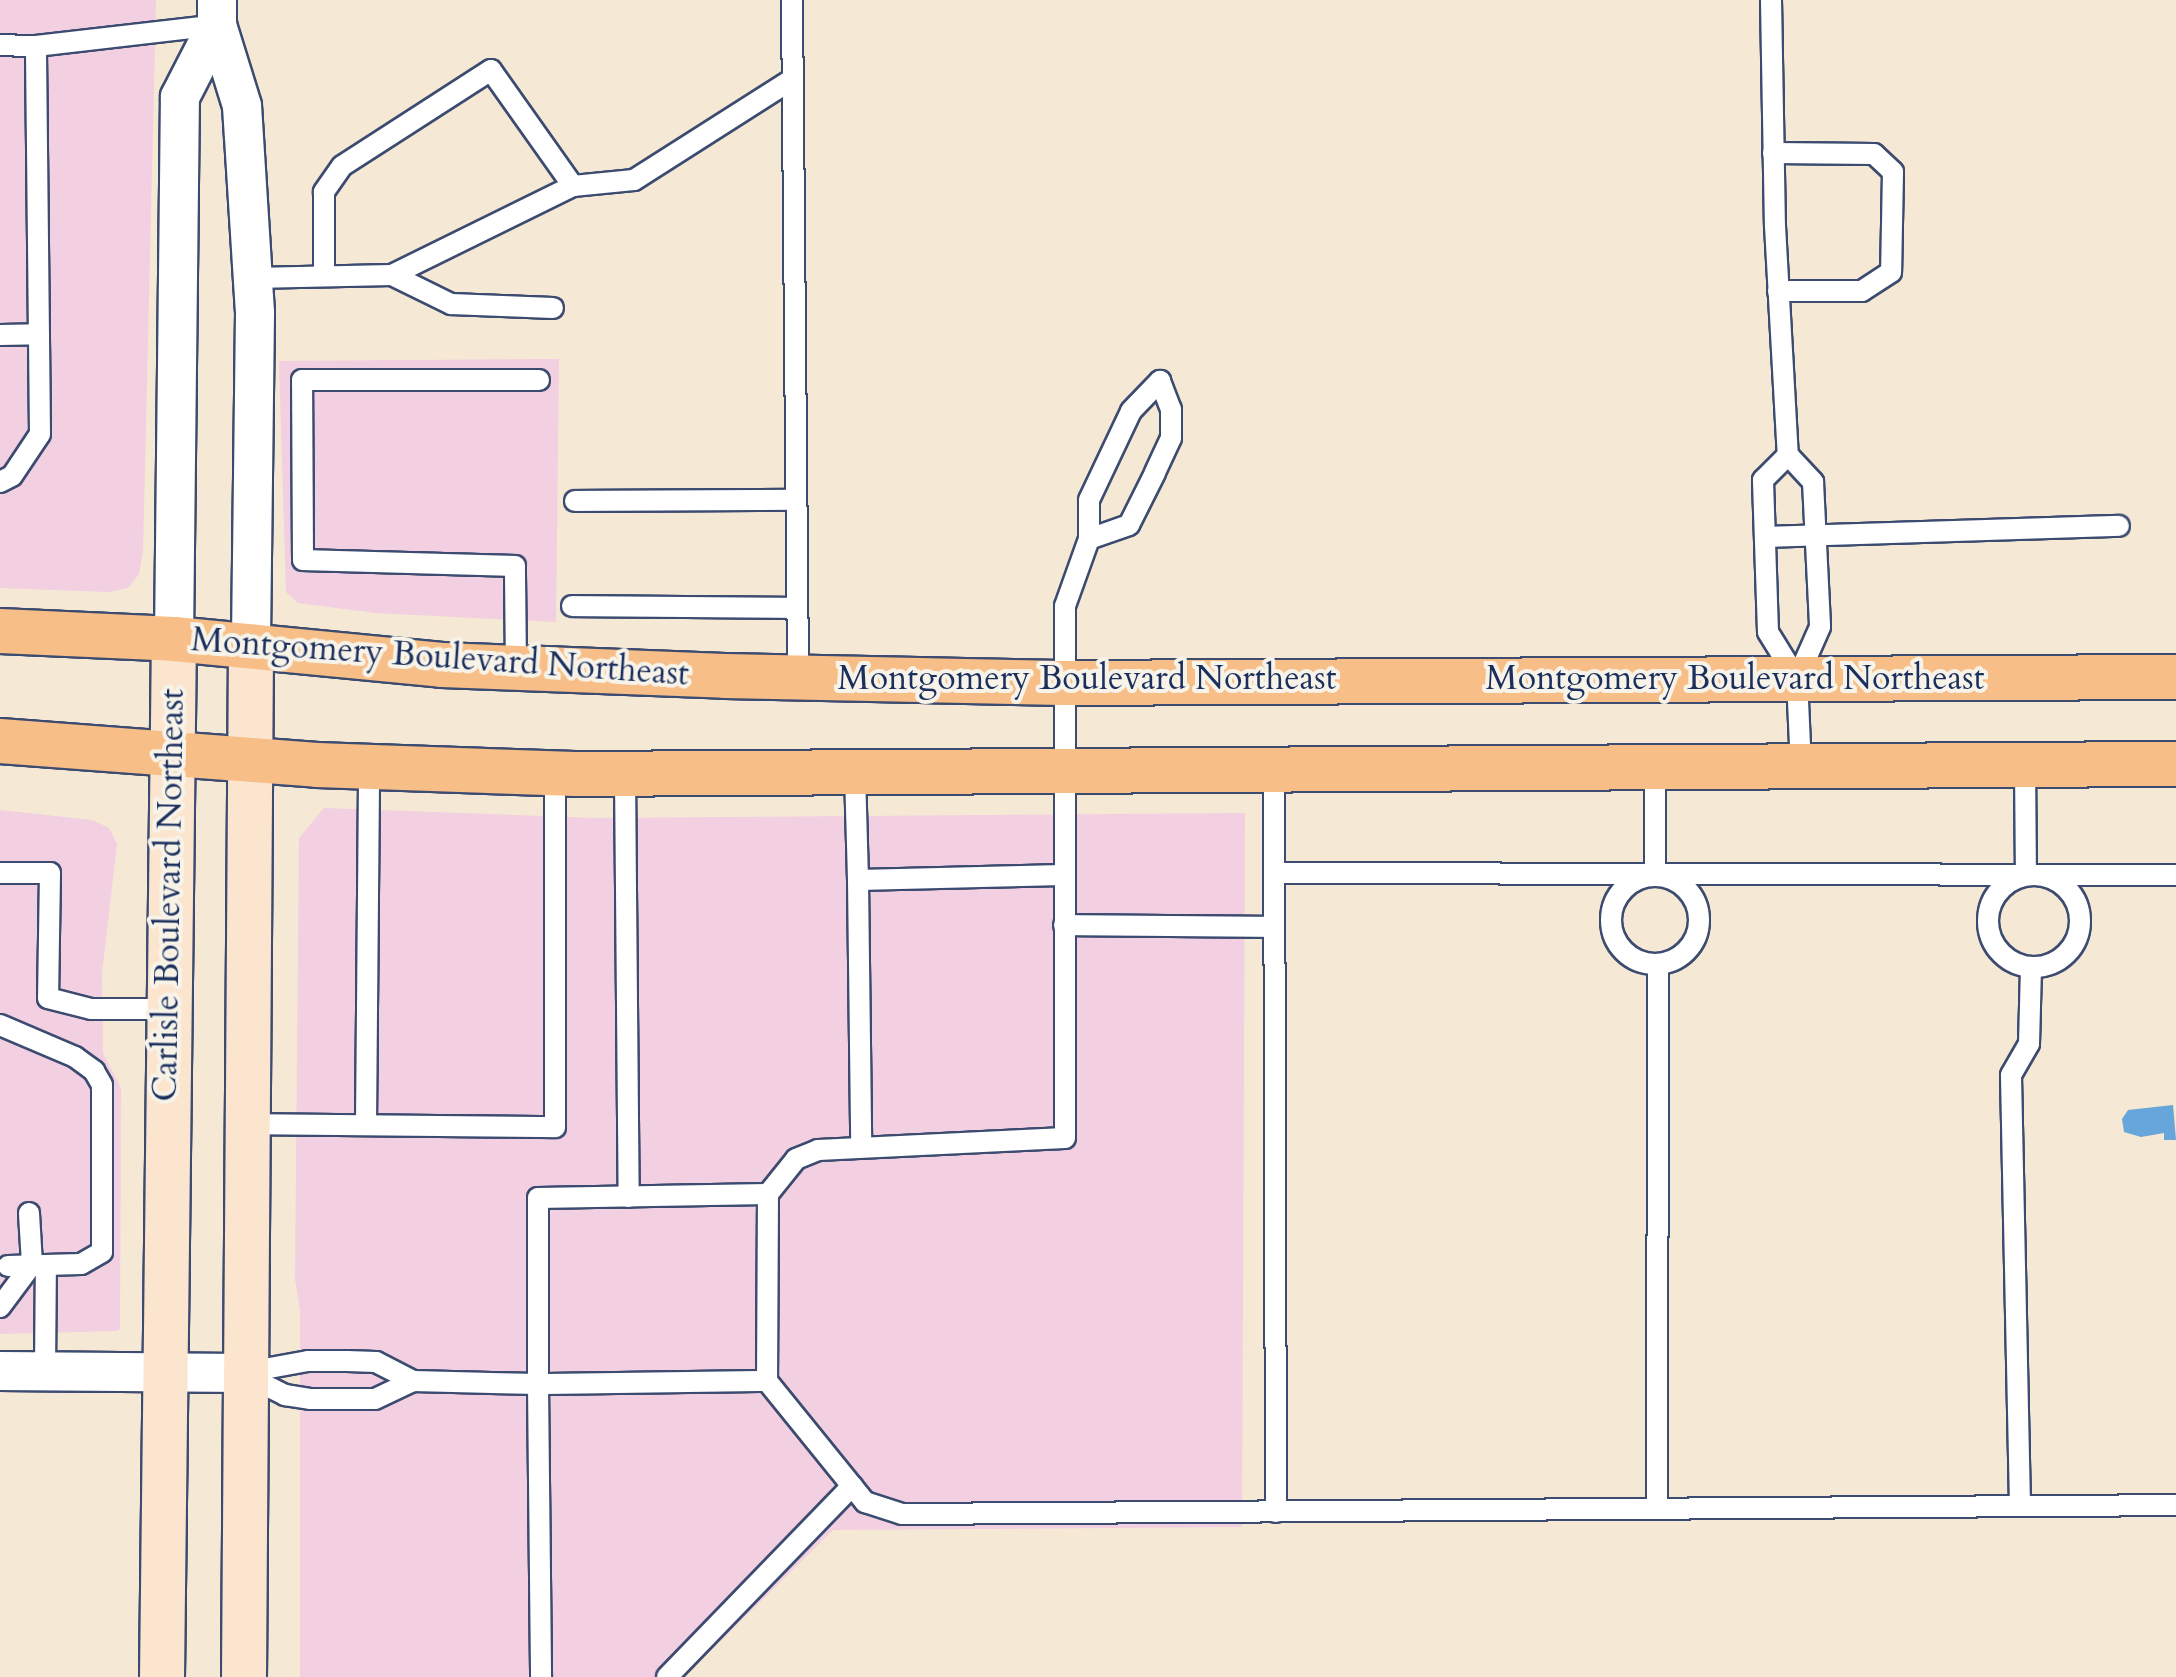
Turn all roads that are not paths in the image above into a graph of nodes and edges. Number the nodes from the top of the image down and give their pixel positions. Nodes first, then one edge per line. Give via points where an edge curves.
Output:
1 (792, 0) edge
2 (1771, 0) edge
3 (217, 12) edge
4 (0, 45) edge
5 (36, 46) junction
6 (791, 80) junction
7 (1773, 153) junction
8 (573, 186) junction
9 (324, 275) junction
10 (392, 275) junction
11 (253, 278) junction
12 (1778, 291) junction
13 (553, 308) dead end
14 (39, 334) junction
15 (0, 335) edge
16 (539, 380) dead end
17 (1788, 455) junction
18 (0, 482) edge
19 (796, 500) junction
20 (575, 501) dead end
21 (2119, 526) dead end
22 (1815, 536) junction
23 (1766, 537) junction
24 (1089, 539) junction
25 (572, 606) dead end
26 (797, 608) junction
27 (0, 631) edge
28 (174, 639) junction
29 (251, 646) junction
30 (516, 669) junction
31 (798, 677) junction
32 (2176, 677) edge
33 (1797, 679) junction
34 (1062, 683) junction
35 (0, 741) edge
36 (170, 752) junction
37 (250, 758) junction
38 (2176, 764) edge
39 (2025, 765) junction
40 (369, 767) junction
41 (1655, 767) junction
42 (1801, 767) junction
43 (1274, 769) junction
44 (855, 772) junction
45 (1063, 772) junction
46 (555, 773) junction
47 (625, 774) junction
48 (0, 873) edge
49 (1275, 873) junction
50 (1063, 875) junction
51 (1655, 875) junction
52 (2026, 875) junction
53 (2176, 875) edge
54 (858, 880) junction
55 (1064, 925) junction
56 (1274, 927) junction
57 (1658, 964) junction
58 (2031, 968) junction
59 (168, 1009) junction
60 (0, 1025) edge
61 (246, 1124) junction
62 (366, 1125) junction
63 (861, 1144) junction
64 (768, 1194) junction
65 (629, 1197) junction
66 (39, 1264) junction
67 (0, 1286) edge
68 (0, 1307) edge
69 (45, 1370) junction
70 (163, 1370) junction
71 (0, 1371) edge
72 (242, 1373) junction
73 (413, 1381) junction
74 (767, 1381) junction
75 (538, 1384) junction
76 (852, 1486) junction
77 (2176, 1505) edge
78 (2020, 1506) junction
79 (1657, 1509) junction
80 (1276, 1512) junction
81 (162, 1677) edge
82 (244, 1677) edge
83 (541, 1677) edge
84 (667, 1677) edge

1 - 6 lane
2 - 7 lane
3 - 5 lane
3 - 11 street via 242,106
3 - 28 street, Carlisle Boulevard Northeast via 180,97
4 - 5 lane
5 - 14 lane
6 - 8 lane via 634,180
6 - 19 lane
7 - 12 lane
7 - 12 lane via 1874,154 1893,172 1891,272 1862,291
8 - 9 lane via 491,70 342,166 324,192
8 - 10 lane
9 - 10 lane
9 - 11 lane
10 - 13 lane via 451,304
11 - 29 street
12 - 17 lane
14 - 15 lane
14 - 18 lane via 40,434 12,476
16 - 30 lane via 302,380 303,560 515,566
17 - 22 lane via 1813,482
17 - 23 lane via 1763,480
19 - 20 lane
19 - 26 lane
21 - 22 lane
22 - 23 lane
22 - 33 lane via 1820,627
23 - 33 lane via 1768,632
24 - 24 lane via 1129,525 1161,461 1171,438 1171,409 1160,381 1131,411 1089,500
24 - 34 lane via 1065,606
25 - 26 lane
26 - 31 lane
27 - 28 main road, Montgomery Boulevard Northeast
28 - 29 main road, Montgomery Boulevard Northeast
28 - 36 main road, Carlisle Boulevard Northeast
29 - 30 main road, Montgomery Boulevard Northeast
29 - 37 main road
30 - 31 main road, Montgomery Boulevard Northeast
31 - 34 main road, Montgomery Boulevard Northeast
32 - 33 main road, Montgomery Boulevard Northeast
33 - 34 main road, Montgomery Boulevard Northeast
33 - 42 lane
34 - 45 lane
35 - 36 main road
36 - 37 main road
36 - 59 main road, Carlisle Boulevard Northeast
37 - 40 main road
37 - 61 main road
38 - 39 main road
39 - 42 main road
39 - 52 lane
40 - 46 main road
40 - 62 lane
41 - 42 main road
41 - 43 main road
41 - 51 lane
43 - 45 main road
43 - 49 lane
44 - 45 main road
44 - 47 main road
44 - 54 lane
45 - 50 lane
46 - 47 main road
46 - 62 lane via 555,1127
47 - 65 lane
48 - 59 lane via 50,873 48,998 91,1009
49 - 51 lane
49 - 56 lane
50 - 54 lane
50 - 55 lane
51 - 52 lane
51 - 57 lane via 1683,886 1693,897 1699,926 1685,952
51 - 57 lane via 1628,884 1618,895 1610,921 1620,948 1630,957
52 - 53 lane
52 - 58 lane via 2000,889 1987,916 1993,945 2016,964
52 - 58 lane via 2057,880 2069,890 2081,919 2072,948 2046,966
54 - 63 lane
55 - 56 lane
55 - 63 lane via 1065,1138
56 - 80 lane
57 - 79 lane
58 - 78 lane via 2029,1044 2011,1075
59 - 70 main road, Carlisle Boulevard Northeast
60 - 66 lane via 75,1057 102,1085 102,1252 81,1264
61 - 62 lane
61 - 72 main road
63 - 64 lane via 796,1159
64 - 65 lane
64 - 74 lane
65 - 75 lane via 538,1198
66 - 66 lane via 18,1240
66 - 67 lane via 9,1289
66 - 68 lane
66 - 69 lane
69 - 70 street
69 - 71 street
70 - 72 street
70 - 81 main road, Carlisle Boulevard Northeast
72 - 73 lane via 376,1362
72 - 73 lane via 285,1395 310,1399 375,1399
72 - 82 main road
73 - 75 lane
74 - 75 lane
74 - 76 lane
75 - 83 lane
76 - 80 lane via 865,1502 902,1514
76 - 84 lane
77 - 78 lane
78 - 79 lane
79 - 80 lane

